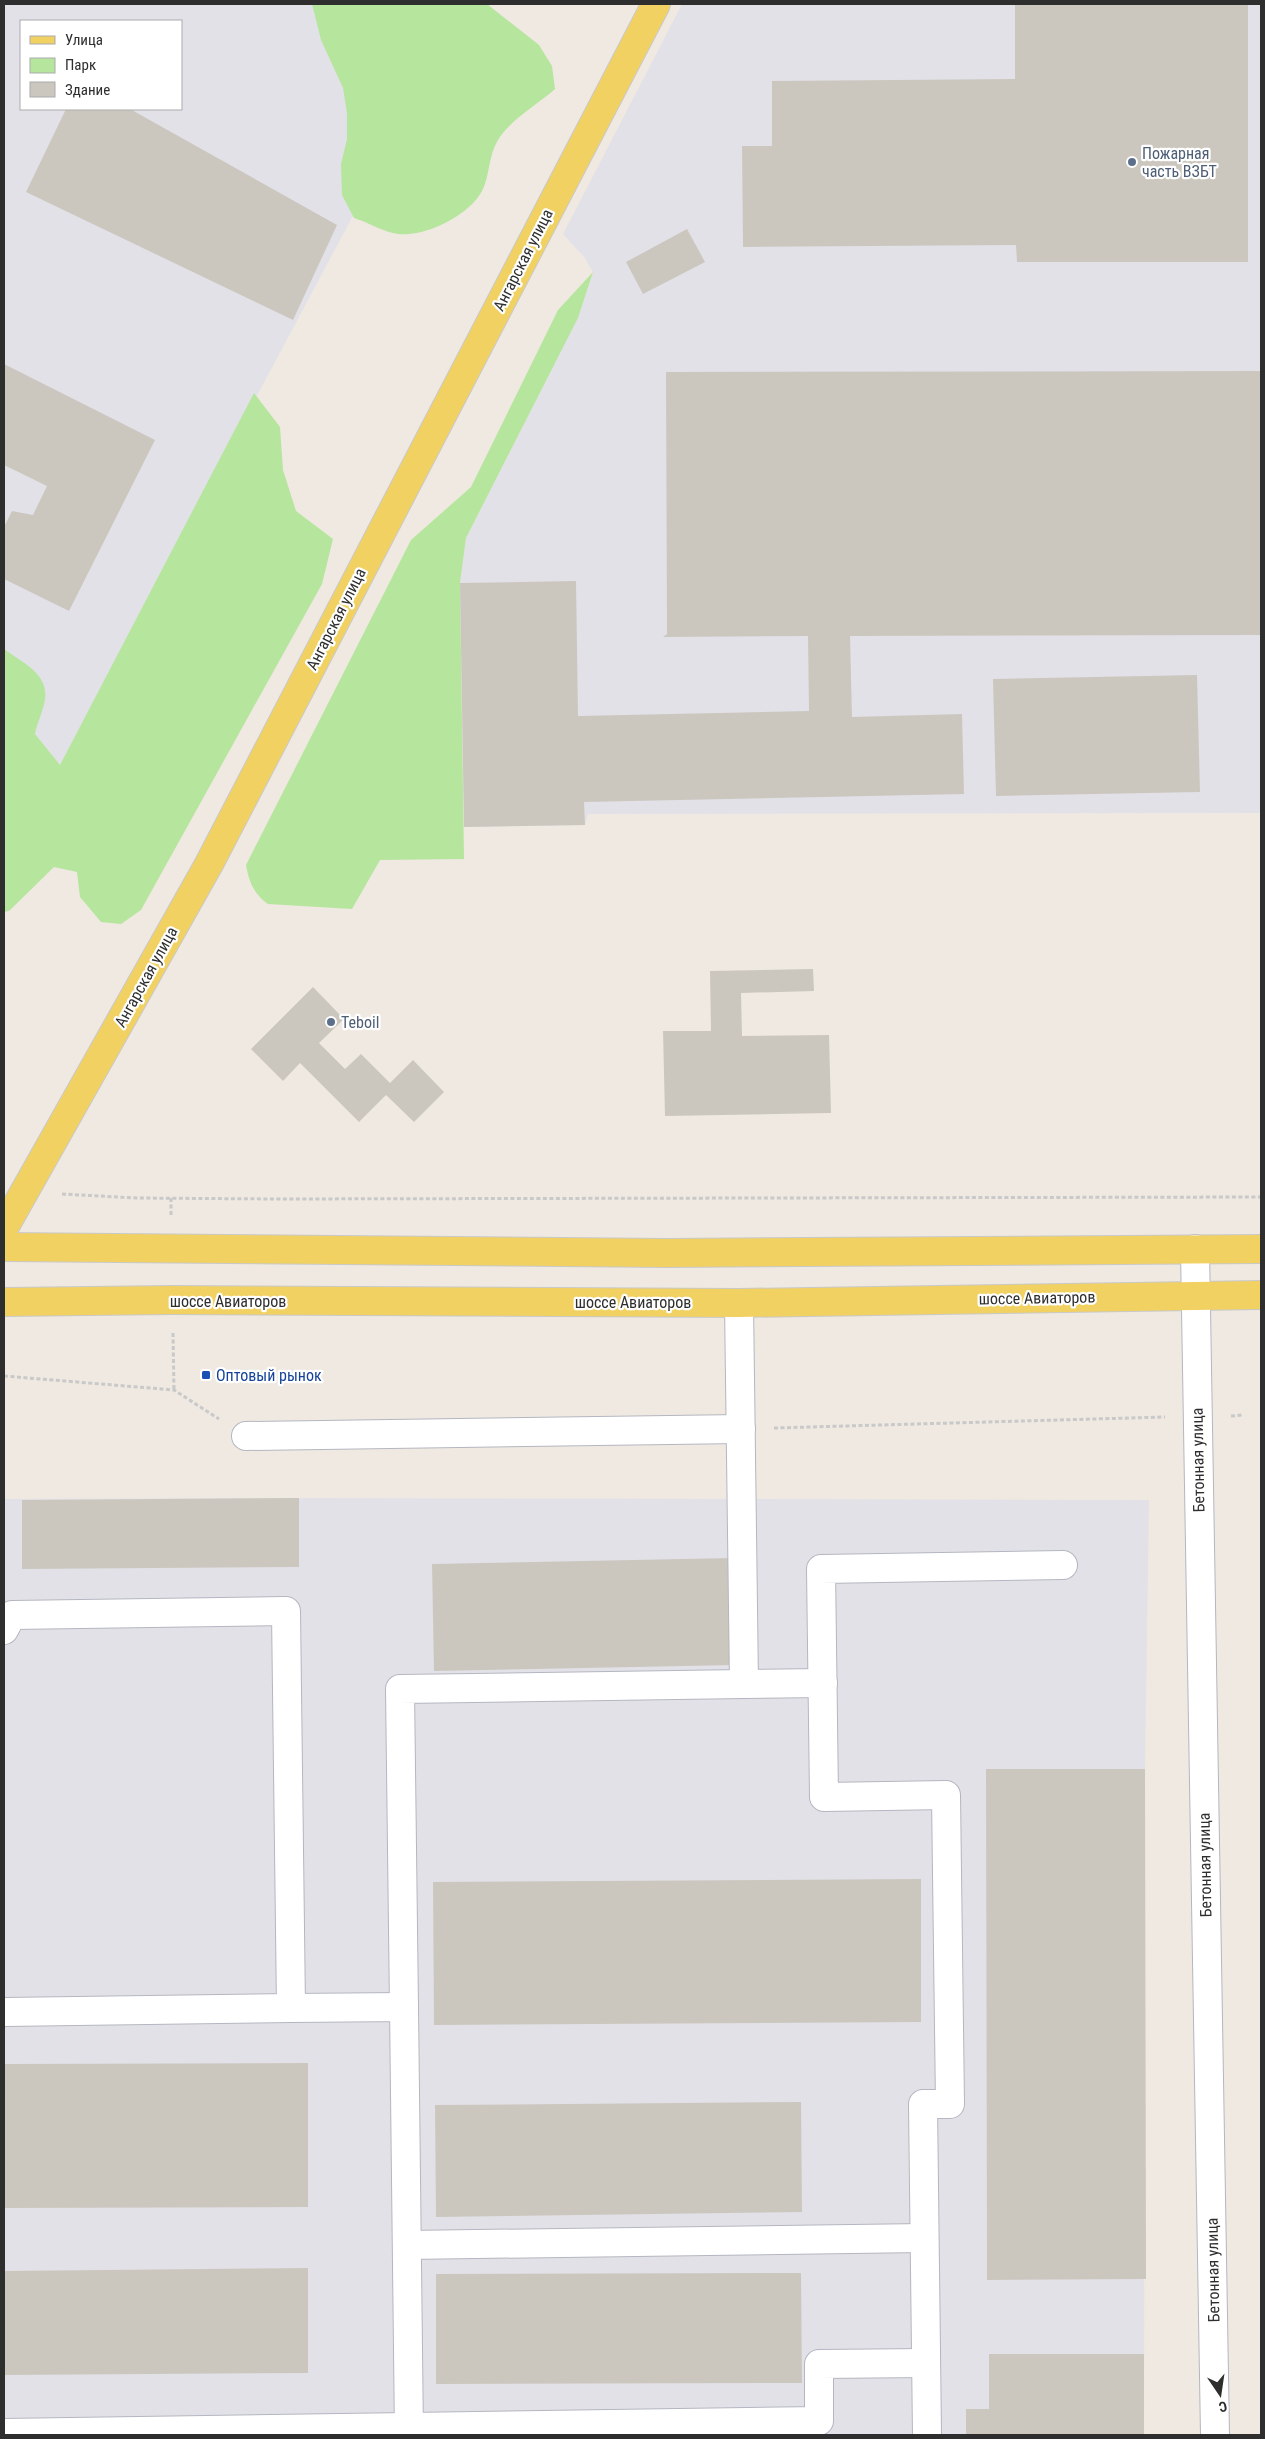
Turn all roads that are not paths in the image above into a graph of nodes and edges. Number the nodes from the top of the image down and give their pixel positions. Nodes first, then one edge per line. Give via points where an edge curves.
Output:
1 (656, 4) edge
2 (4, 1228) edge
3 (4, 1247) edge
4 (1195, 1249) junction
5 (1261, 1249) edge
6 (1261, 1295) edge
7 (1194, 1296) junction
8 (4, 1302) edge
9 (739, 1303) junction
10 (741, 1429) junction
11 (246, 1436) road end
12 (1063, 1565) dead end
13 (4, 1630) edge
14 (823, 1683) junction
15 (744, 1684) junction
16 (404, 2007) junction
17 (291, 2008) junction
18 (4, 2012) edge
19 (924, 2238) junction
20 (407, 2244) junction
21 (926, 2363) junction
22 (409, 2431) edge
23 (4, 2433) edge
24 (927, 2435) edge
25 (1216, 2435) edge

1 - 2 main road, Ангарская улица via 209,864
3 - 4 main road via 657,1253
4 - 5 main road
4 - 7 street, Бетонная улица
6 - 7 main road, шоссе Авиаторов
7 - 9 main road, шоссе Авиаторов
7 - 25 street, Бетонная улица
8 - 9 main road, шоссе Авиаторов
9 - 10 street
10 - 11 street
10 - 15 street
12 - 14 street via 821,1569
13 - 17 street via 12,1614 286,1611
14 - 15 street
14 - 19 street via 824,1797 946,1795 950,2104 923,2104
15 - 16 street via 400,1689
16 - 17 street
16 - 20 street
17 - 18 street
19 - 20 street
19 - 21 street
20 - 22 street
21 - 22 street via 819,2364 819,2422
21 - 24 street
22 - 23 street

